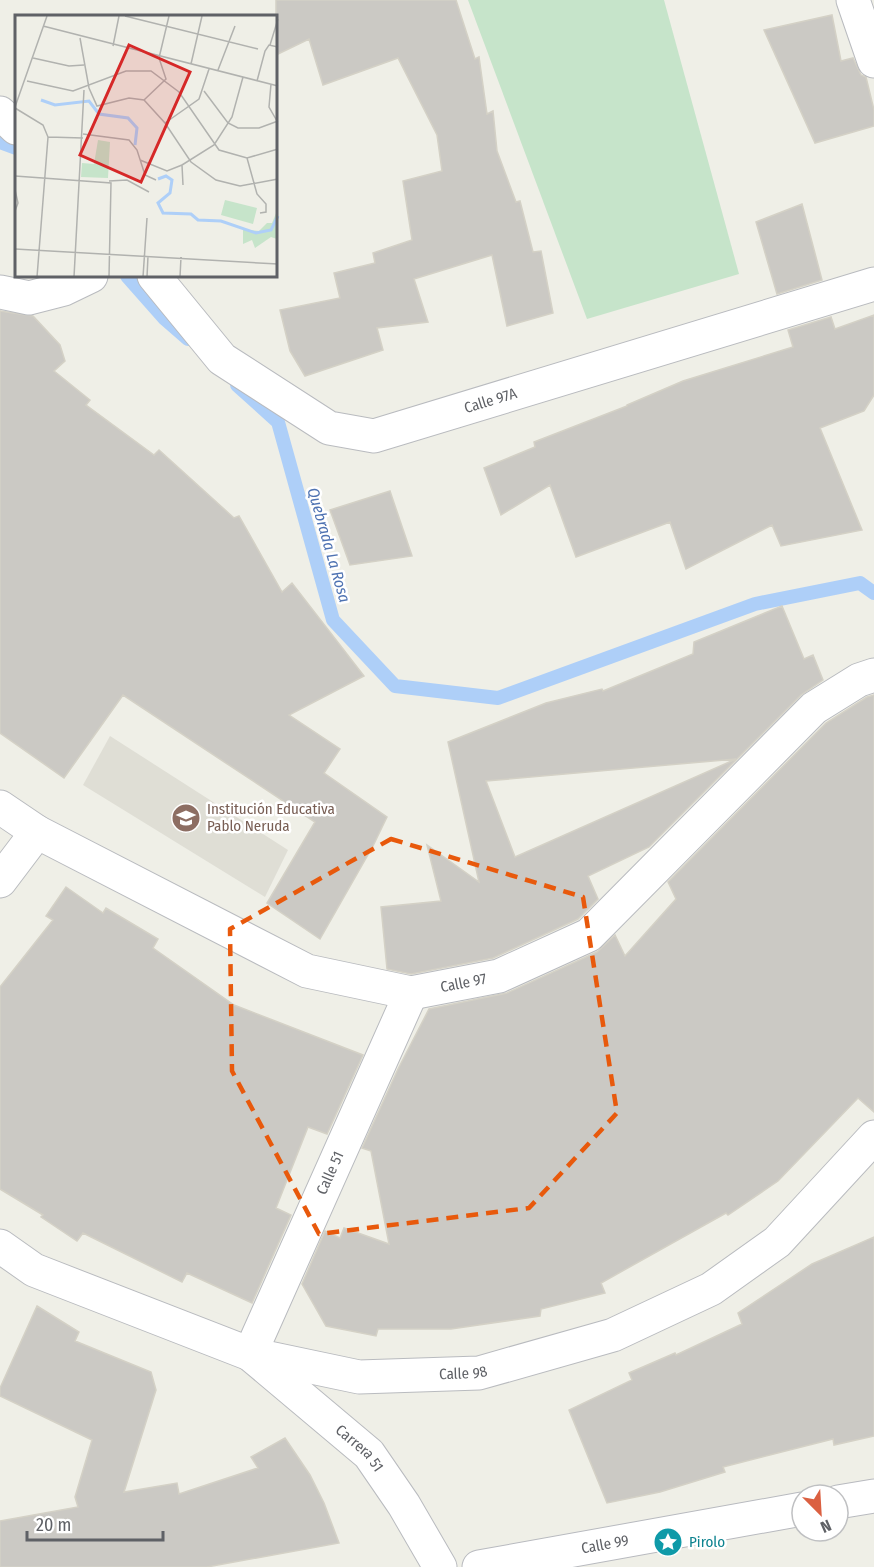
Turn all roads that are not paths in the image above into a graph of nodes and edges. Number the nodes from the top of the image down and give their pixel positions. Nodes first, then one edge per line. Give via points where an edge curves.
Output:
1 (853, 0) edge
2 (874, 61) edge
3 (0, 113) edge
4 (15, 127) edge
5 (156, 278) edge
6 (77, 283) edge
7 (874, 284) edge
8 (0, 292) edge
9 (866, 678) edge
10 (0, 807) edge
11 (37, 832) junction
12 (0, 881) edge
13 (411, 993) junction
14 (874, 1137) edge
15 (0, 1246) edge
16 (250, 1354) junction
17 (874, 1496) edge
18 (850, 1500) edge
19 (790, 1511) edge
20 (440, 1567) edge
21 (479, 1567) edge

1 - 2 street
3 - 4 street
5 - 7 street, Calle 97A via 222,359 329,428 374,436
6 - 8 street via 29,298
9 - 13 street, Calle 97 via 814,708 589,935 499,976
10 - 11 street, Calle 97
11 - 12 street
11 - 13 street, Calle 97 via 307,970
13 - 16 street, Calle 51
14 - 16 street, Calle 98 via 777,1242 711,1290 613,1335 479,1373 359,1377
15 - 16 street, Calle 98 via 34,1270
16 - 20 street, Carrera 51 via 369,1454 404,1504
17 - 18 street
19 - 21 street, Calle 99

